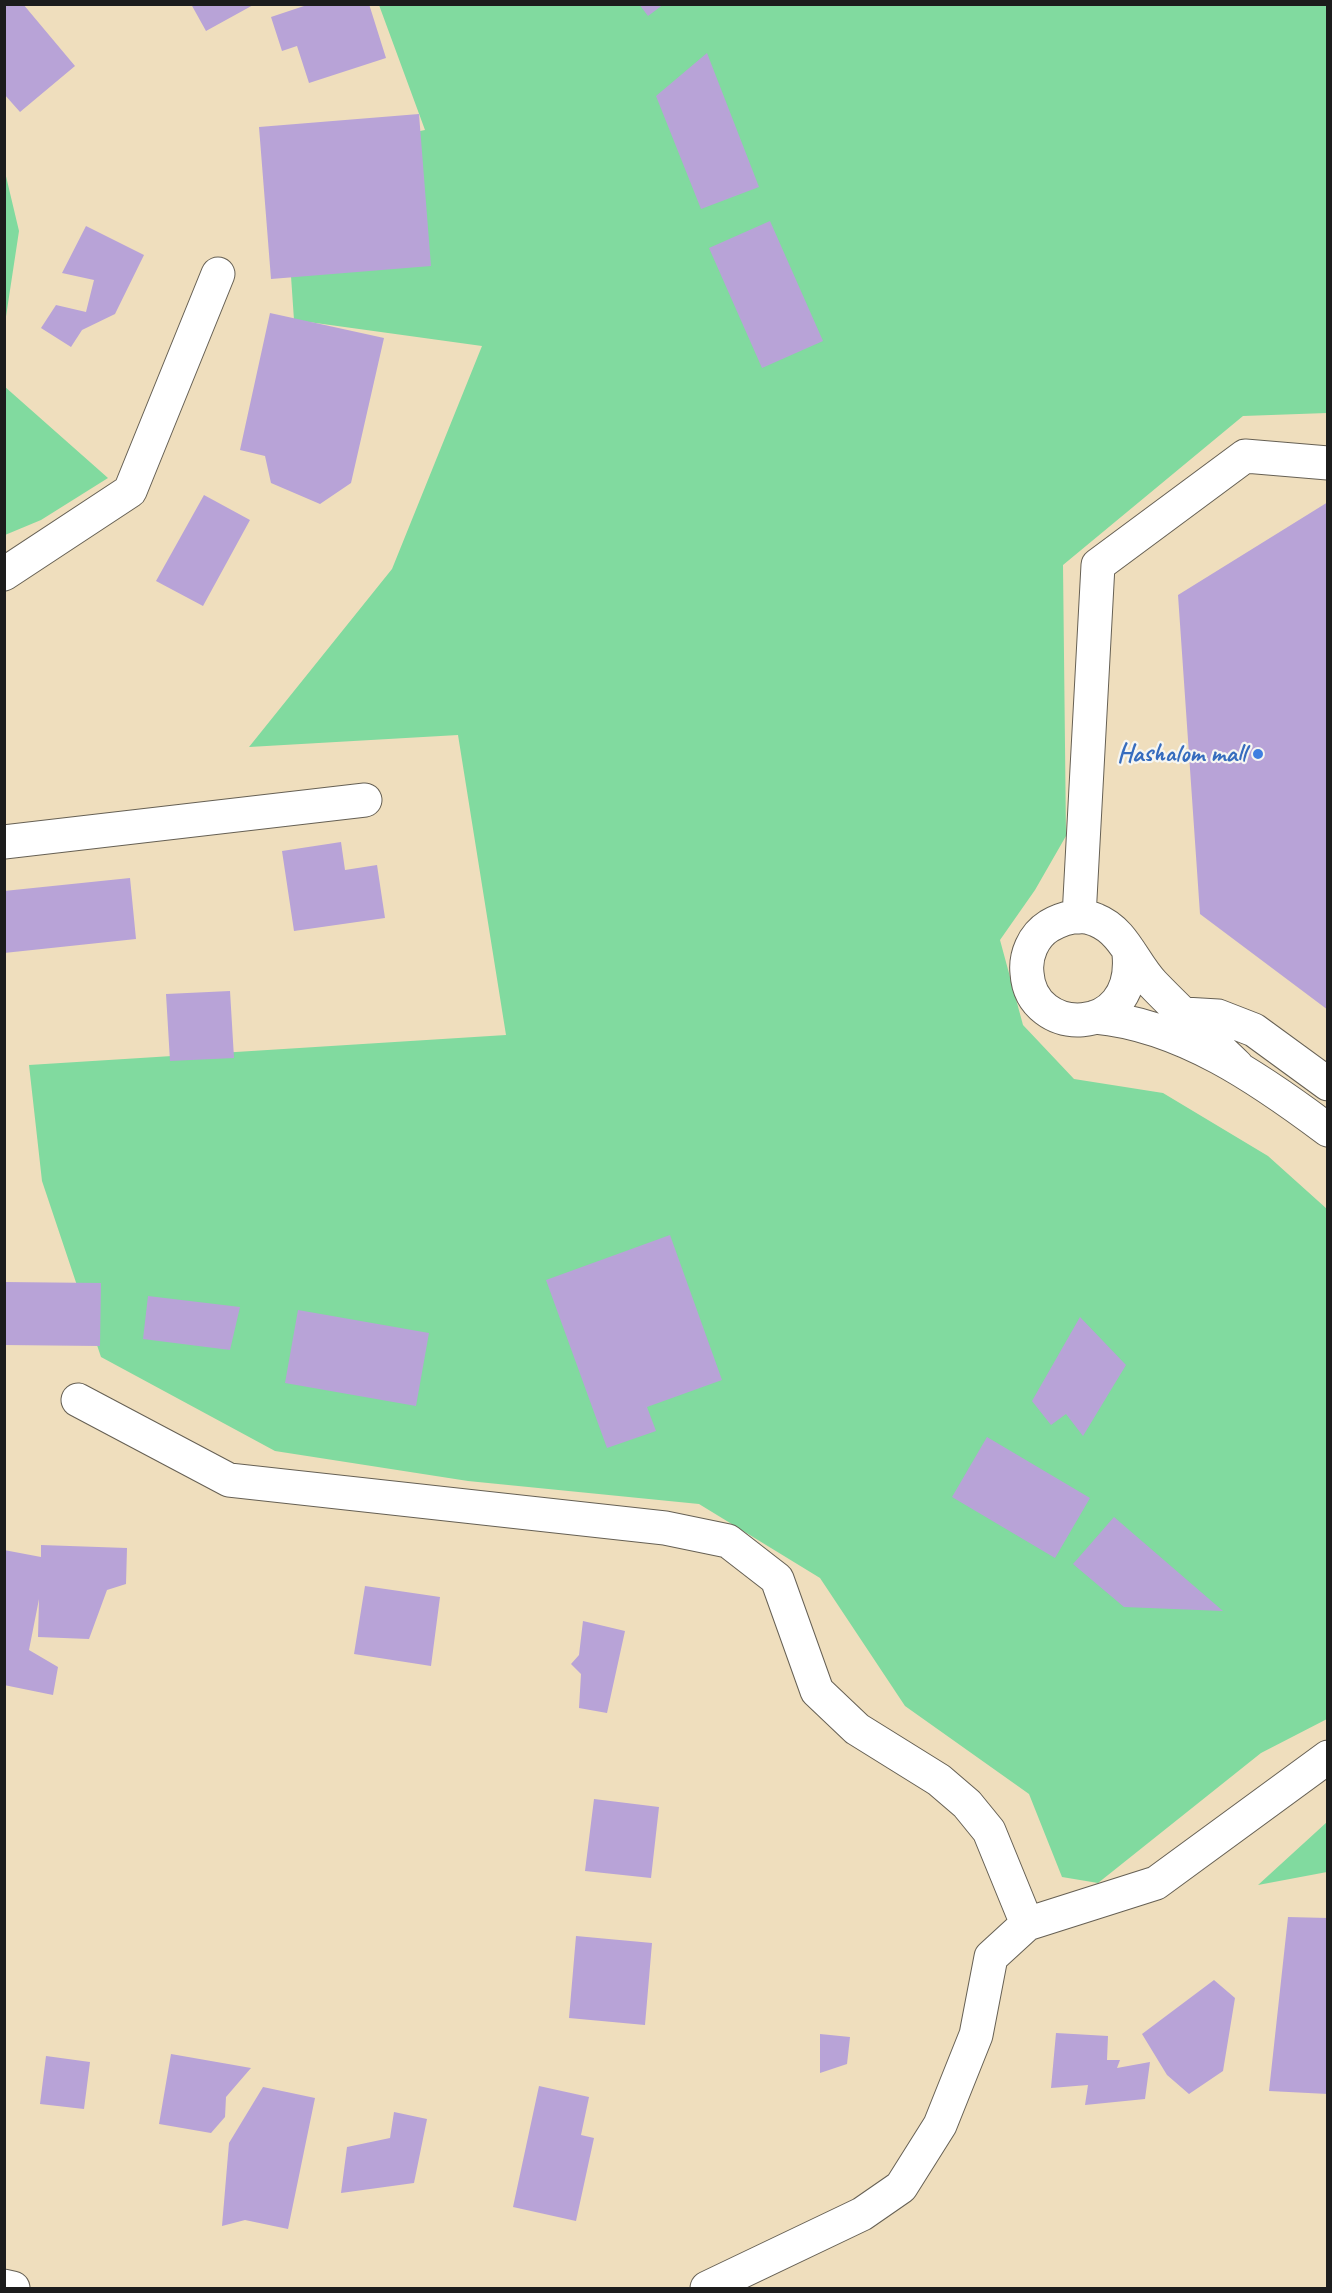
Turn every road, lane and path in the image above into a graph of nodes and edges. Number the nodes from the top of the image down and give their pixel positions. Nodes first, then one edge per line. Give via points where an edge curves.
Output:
1 (218, 274) dead end
2 (1328, 463) edge
3 (4, 574) edge
4 (365, 800) dead end
5 (4, 843) edge
6 (1079, 916) junction
7 (1129, 954) junction
8 (1184, 1014) junction
9 (1095, 1017) junction
10 (1237, 1066) junction
11 (1328, 1084) edge
12 (1328, 1130) edge
13 (78, 1400) dead end
14 (1328, 1757) edge
15 (1027, 1924) junction
16 (4, 2286) edge
17 (13, 2289) edge
18 (707, 2289) edge

1 - 3 street via 130,491
2 - 6 street via 1245,456 1098,565
4 - 5 street
6 - 7 street via 1110,927
6 - 9 street via 1046,928 1034,941 1027,957 1027,975 1042,1006 1057,1016 1074,1020
7 - 8 street
7 - 9 street via 1131,970 1124,993 1108,1011
8 - 10 street
8 - 11 street via 1218,1016 1254,1030
9 - 10 street via 1142,1027
10 - 12 street
13 - 15 street via 229,1480 665,1528 728,1541 777,1579 817,1691 857,1729 939,1780 968,1804 989,1831
14 - 15 street via 1156,1883
15 - 18 street via 992,1957 976,2035 940,2125 902,2187 862,2214
16 - 17 street

